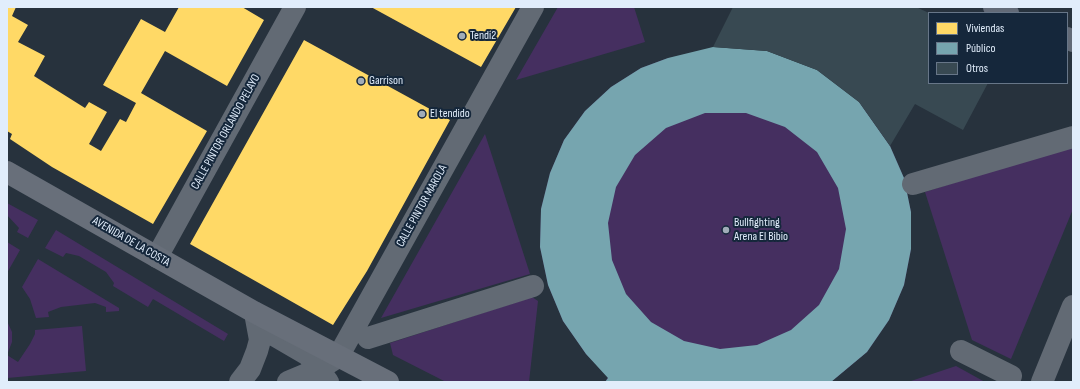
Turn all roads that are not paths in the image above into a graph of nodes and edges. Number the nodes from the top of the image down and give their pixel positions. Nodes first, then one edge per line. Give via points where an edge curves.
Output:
1 (295, 7) edge
2 (533, 7) edge
3 (994, 7) edge
4 (1006, 12) edge
5 (1073, 137) edge
6 (7, 172) edge
7 (913, 184) dead end
8 (157, 257) junction
9 (533, 286) dead end
10 (1073, 306) edge
11 (254, 312) junction
12 (368, 338) dead end
13 (961, 351) dead end
14 (338, 357) junction
15 (324, 376) edge
16 (1011, 376) dead end
17 (240, 382) edge
18 (288, 382) edge
19 (388, 382) edge
20 (1042, 382) edge

1 - 8 street, CALLE PINTOR ORLANDO PELAYO
2 - 14 street, CALLE PINTOR MAROLA
3 - 4 main road
5 - 7 street
6 - 8 main road, AVENIDA DE LA COSTA
8 - 11 main road, AVENIDA DE LA COSTA
9 - 12 street
10 - 20 street
11 - 14 main road, AVENIDA DE LA COSTA
11 - 15 street via 272,334 308,355
11 - 17 street via 260,340 250,369
13 - 16 street
14 - 15 street, CALLE PINTOR MAROLA
14 - 19 main road, AVENIDA DE LA COSTA
15 - 18 street, CALLE PINTOR MAROLA

